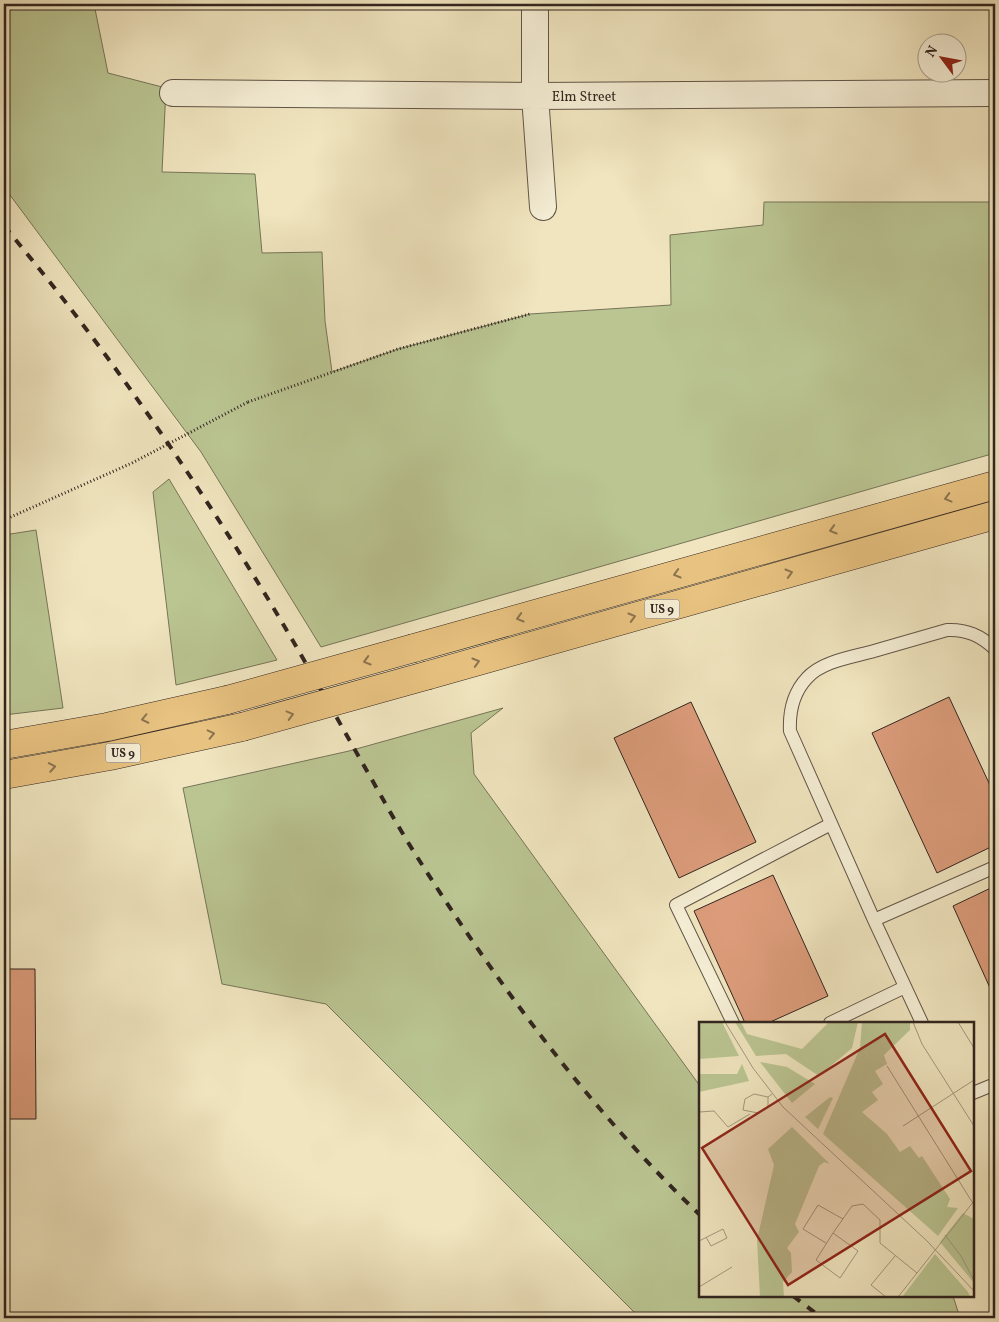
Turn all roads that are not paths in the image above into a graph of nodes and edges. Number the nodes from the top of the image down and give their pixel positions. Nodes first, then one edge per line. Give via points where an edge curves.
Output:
1 (535, 4) edge
2 (173, 93) dead end
3 (995, 93) edge
4 (535, 96) junction
5 (543, 207) dead end
6 (995, 485) edge
7 (995, 515) edge
8 (995, 649) edge
9 (4, 745) edge
10 (4, 775) edge
11 (831, 824) junction
12 (995, 868) edge
13 (874, 920) junction
14 (906, 987) junction
15 (733, 1022) edge
16 (832, 1022) edge
17 (922, 1022) edge
18 (995, 1084) edge
19 (974, 1093) edge

1 - 4 street
2 - 4 street, Elm Street
3 - 4 street, Elm Street
4 - 5 street
6 -> 9 highway, US 9, bridge via 227,700 107,727
10 -> 7 highway, US 9, bridge via 242,727
8 - 11 lane via 970,632 948,630 835,662 808,676 791,707 790,731
11 - 13 lane
11 - 15 lane via 676,905
12 - 13 lane
13 - 14 lane
14 - 16 lane
14 - 17 lane
18 - 19 lane

